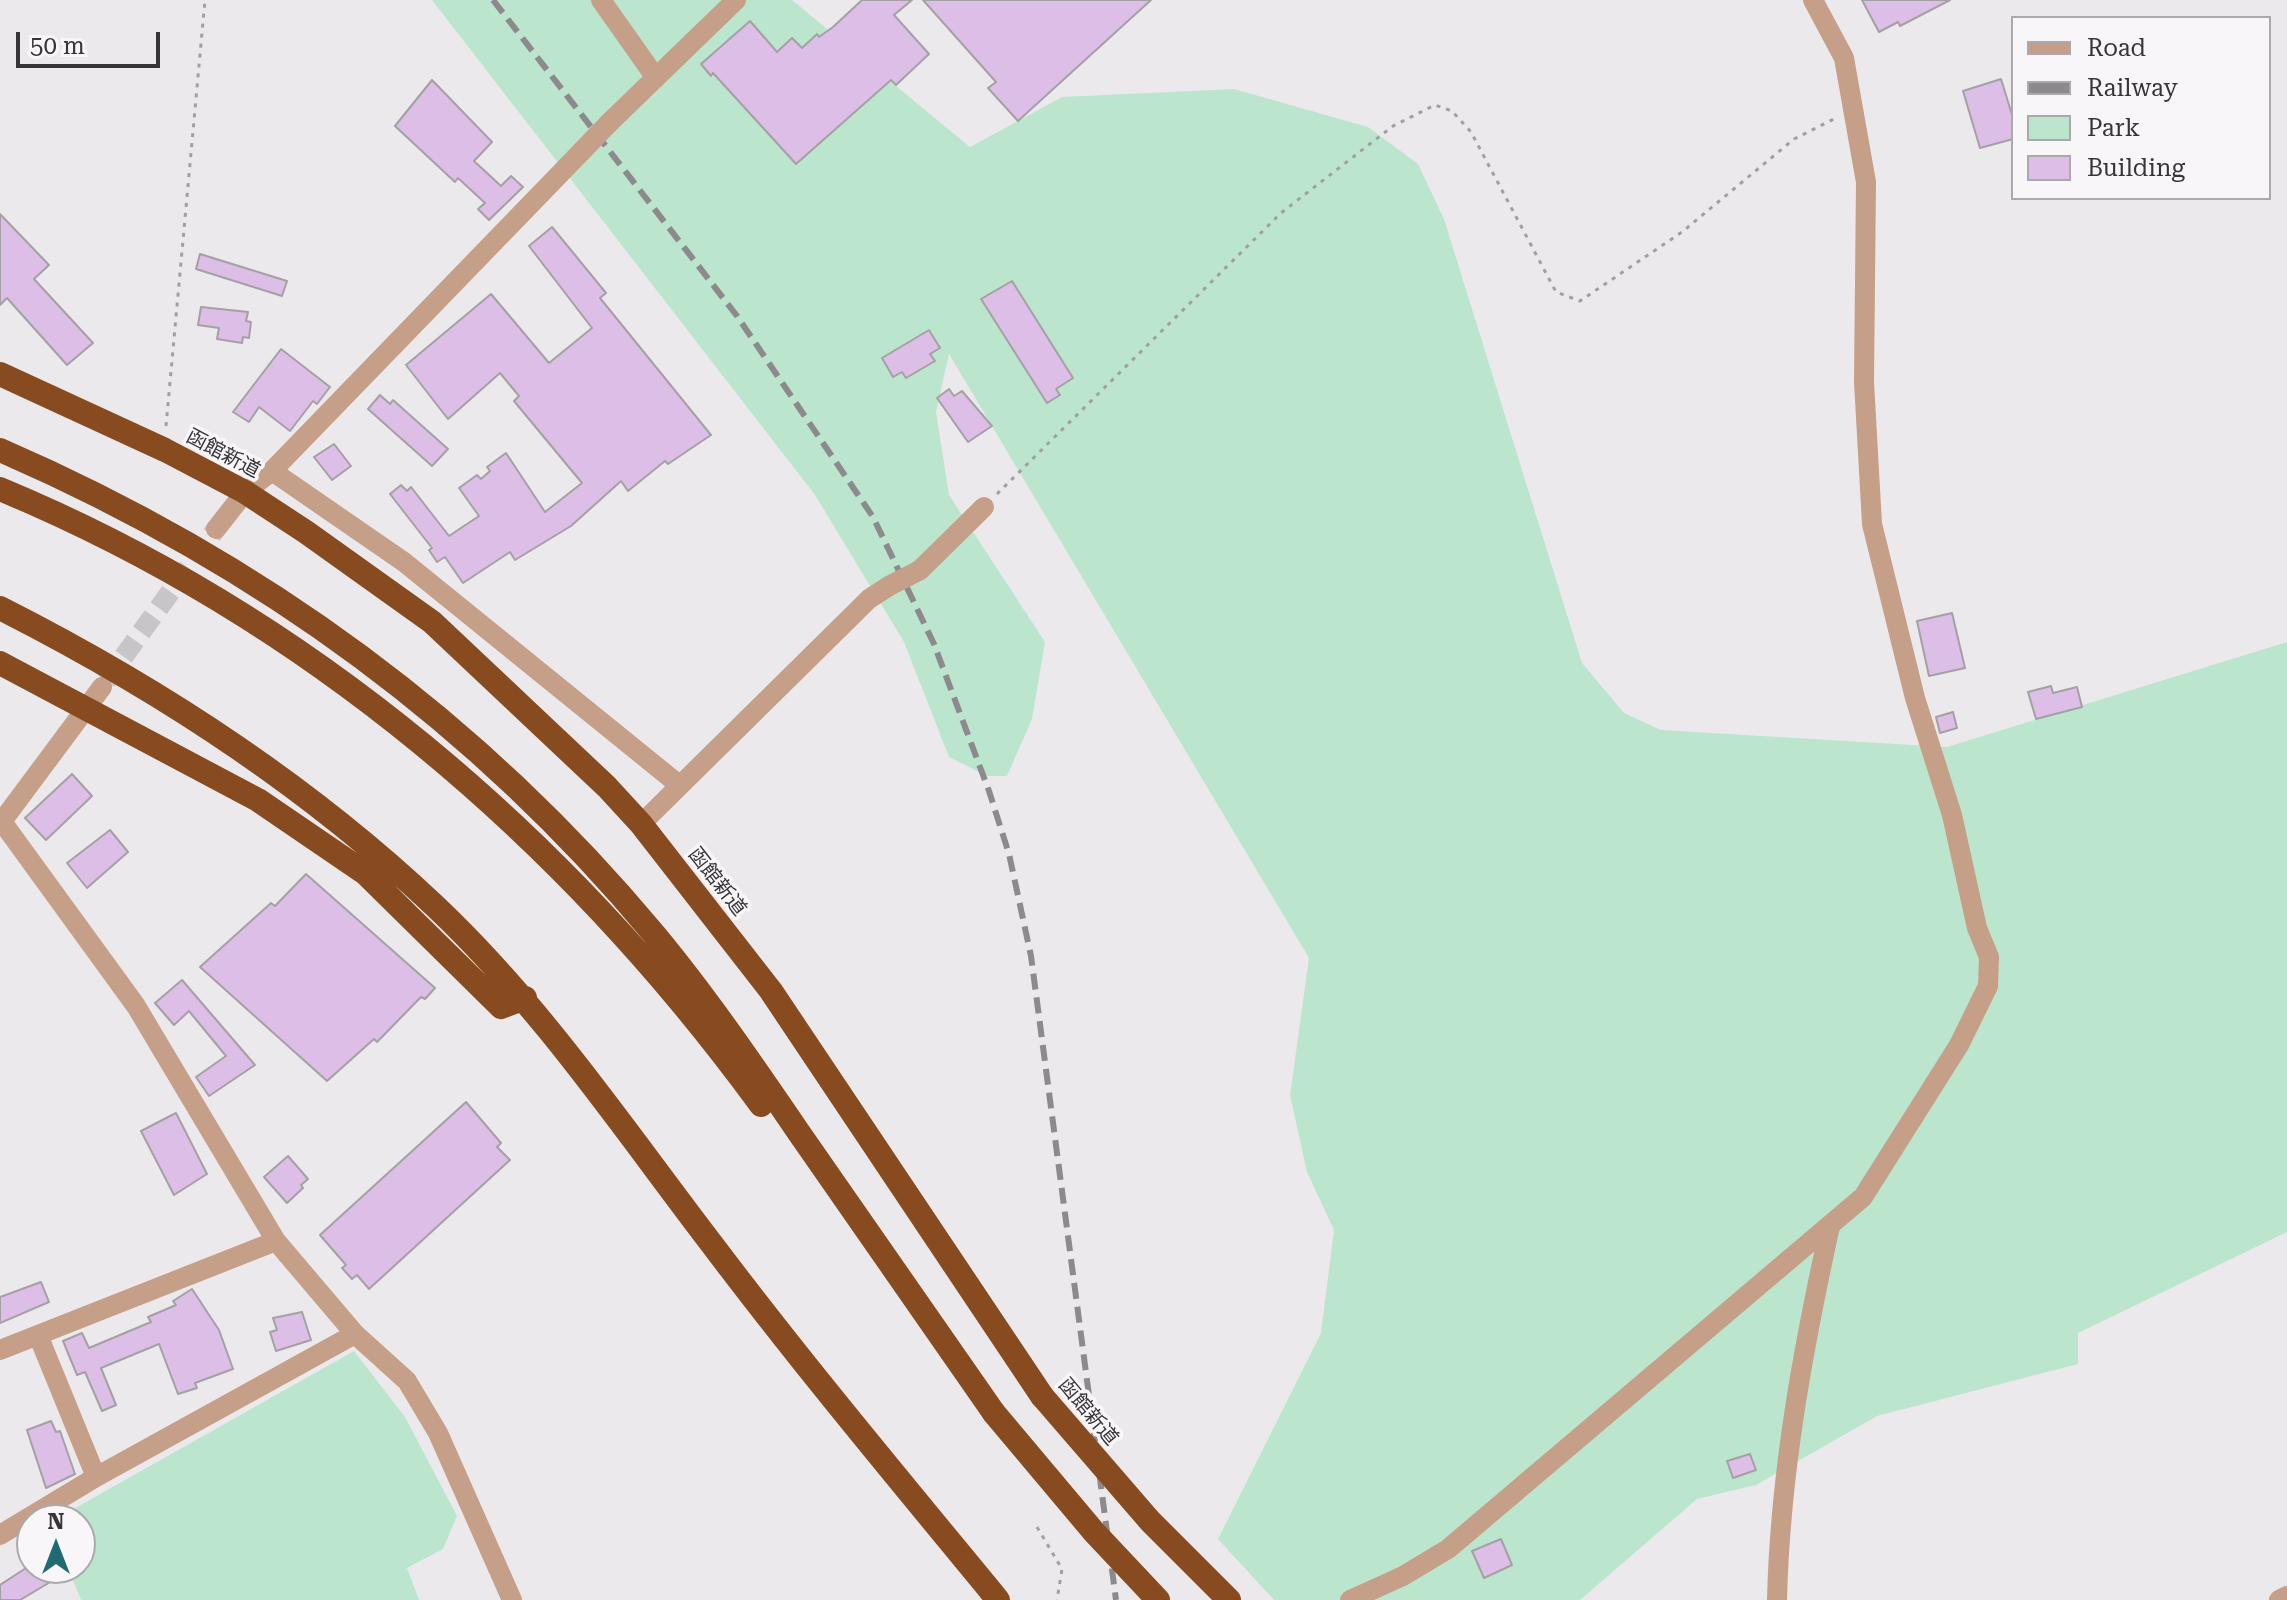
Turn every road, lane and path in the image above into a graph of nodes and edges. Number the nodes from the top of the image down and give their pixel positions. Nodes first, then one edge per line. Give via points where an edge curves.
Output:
1 (205, 0) edge
2 (601, 0) edge
3 (736, 0) edge
4 (1813, 0) edge
5 (656, 78) junction
6 (1856, 108) junction
7 (0, 374) edge
8 (0, 450) edge
9 (165, 450) junction
10 (272, 471) junction
11 (0, 489) edge
12 (245, 492) junction
13 (984, 507) joint
14 (216, 529) tunnel mouth
15 (0, 608) edge
16 (0, 663) edge
17 (102, 687) tunnel mouth
18 (85, 707) junction
19 (678, 784) junction
20 (1, 820) edge
21 (641, 824) junction
22 (525, 998) junction
23 (1830, 1226) junction
24 (276, 1241) junction
25 (355, 1334) junction
26 (38, 1335) junction
27 (0, 1350) edge
28 (994, 1413) junction
29 (96, 1477) junction
30 (1037, 1527) dead end
31 (1, 1531) edge
32 (2287, 1596) edge
33 (512, 1600) edge
34 (998, 1600) edge
35 (1057, 1600) edge
36 (1158, 1600) edge
37 (1229, 1600) edge
38 (1350, 1600) edge
39 (1777, 1600) edge
40 (2279, 1600) edge

1 - 9 path
2 - 5 street
3 - 5 street
4 - 6 street via 1844,58
5 - 10 street, bridge
6 - 13 path via 1794,139 1682,232 1580,301 1556,292 1471,132 1452,111 1435,105 1393,126 1281,213
6 - 23 street via 1866,182 1864,382 1872,524 1915,698 1952,815 1977,928 1989,957 1988,986 1959,1045 1863,1197
7 - 9 highway, 函館新道
8 - 28 highway via 162,527 256,582 440,716 519,789 654,934 716,1014
9 - 12 highway, 函館新道
10 - 12 street
10 - 19 street via 404,562
11 - 28 highway via 145,556 238,609 334,674 500,809 637,949 682,1003
12 - 14 street
12 - 21 highway, 函館新道 via 432,622
13 - 19 street, bridge via 920,570 869,599
15 - 22 highway via 93,655 197,718 338,819 437,907
16 - 18 highway
17 - 18 street
18 - 20 street
18 - 22 highway via 258,800 365,873 501,1007
19 - 21 street
20 - 24 street via 136,1006
21 - 37 highway, 函館新道, bridge via 771,991 1042,1396 1150,1521
22 - 34 highway via 797,1355
23 - 38 street via 1448,1549
23 - 39 street via 1801,1363 1779,1530
24 - 25 street
24 - 26 street
25 - 29 street
25 - 33 street via 407,1381 438,1433
26 - 27 street
26 - 29 street
28 - 36 highway, bridge
29 - 31 street
30 - 35 path via 1062,1569
32 - 40 street

